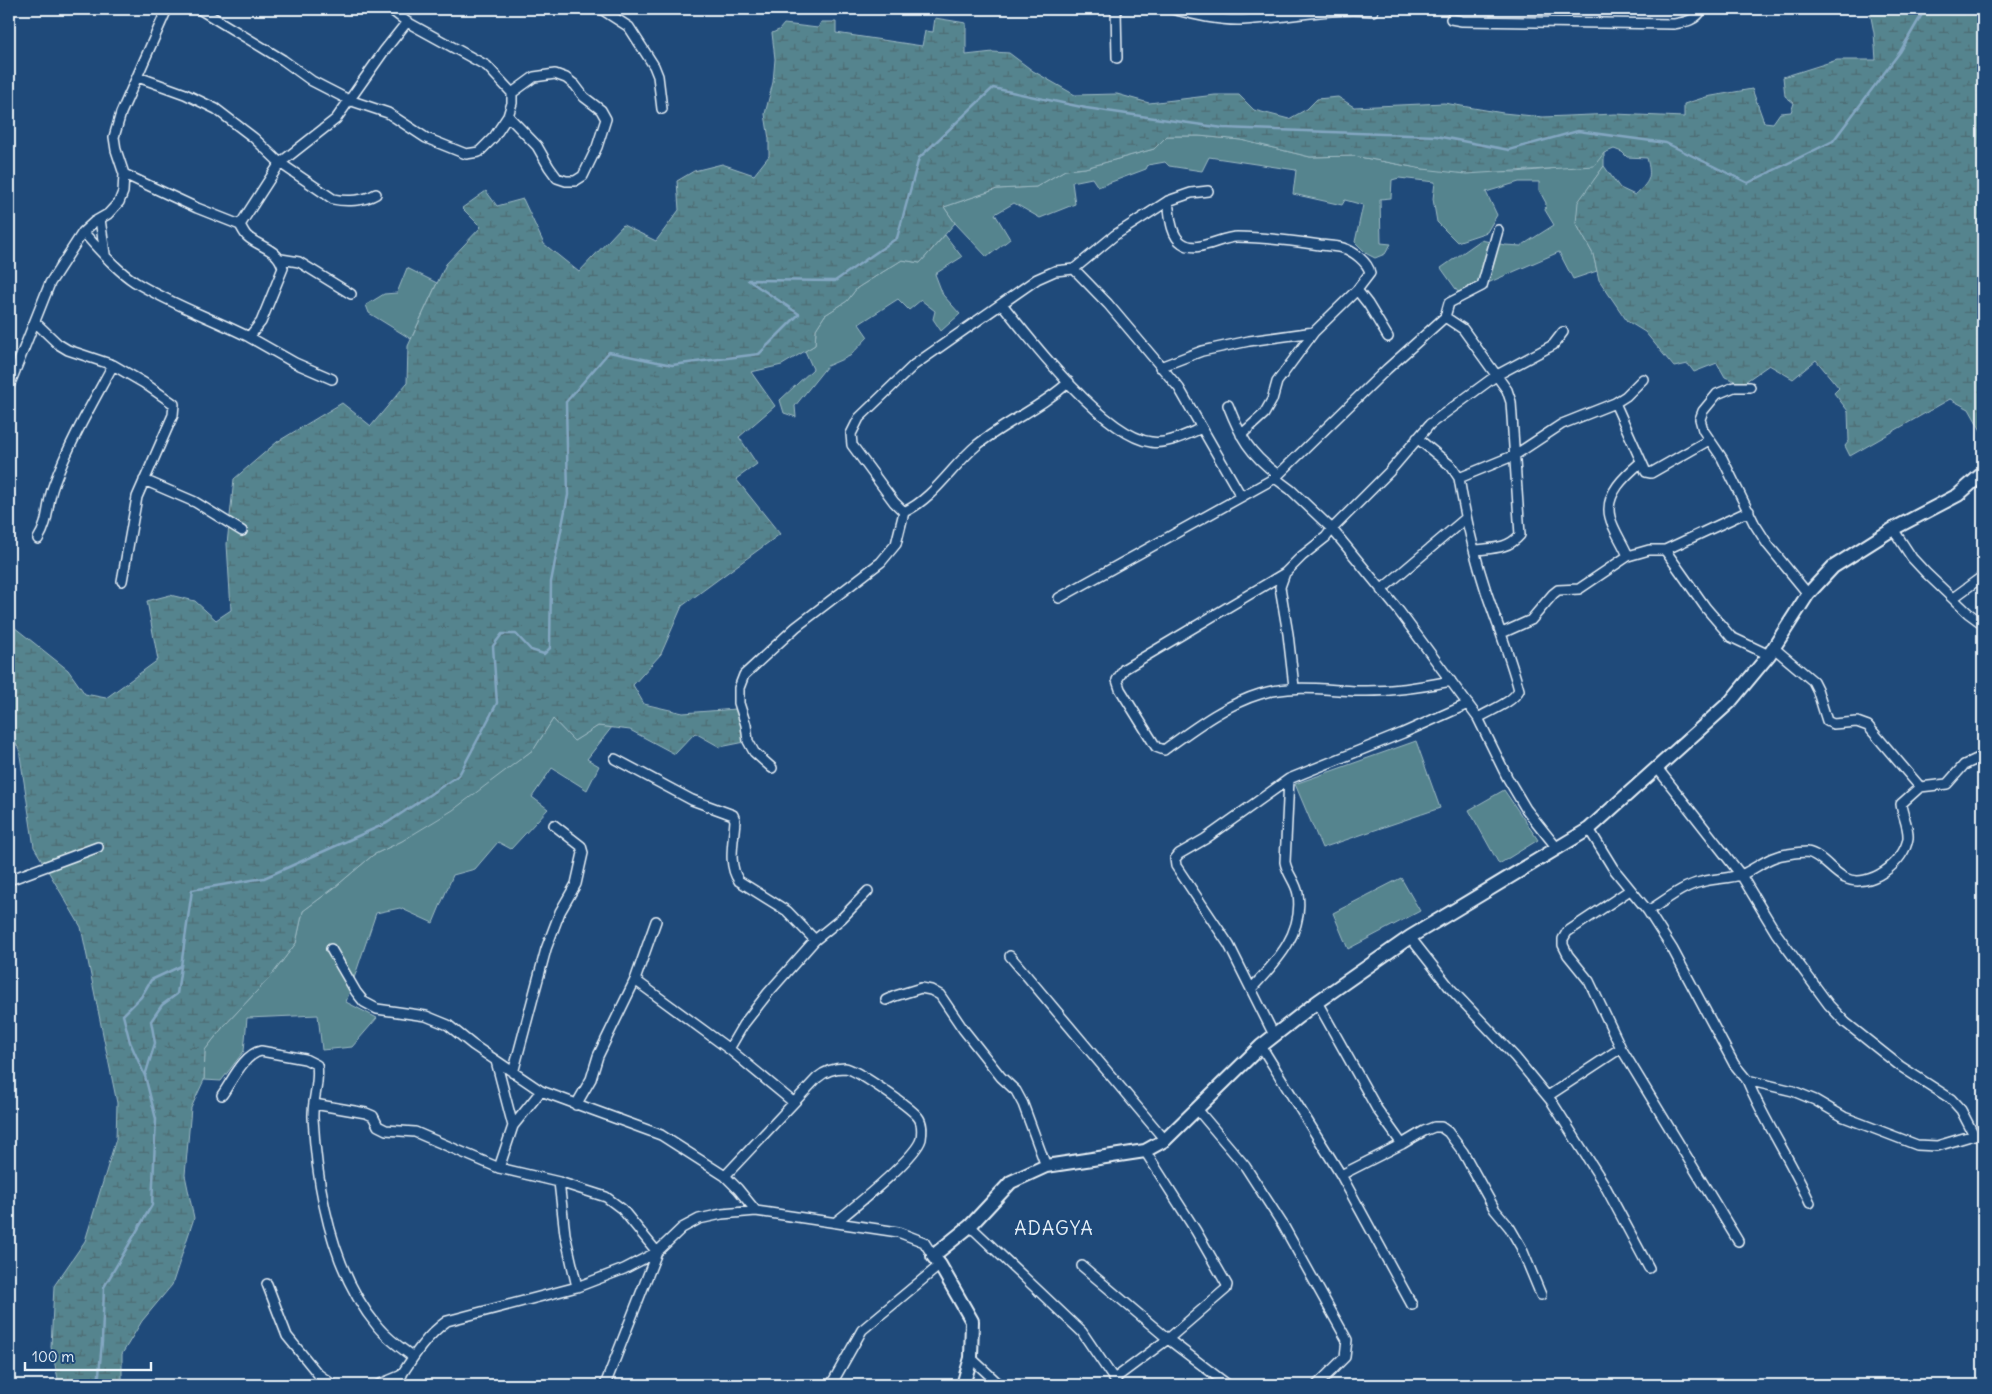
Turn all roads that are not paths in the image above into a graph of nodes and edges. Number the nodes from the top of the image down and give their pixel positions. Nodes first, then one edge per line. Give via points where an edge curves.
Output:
1 (167, 9) edge
2 (199, 9) edge
3 (390, 9) edge
4 (601, 9) edge
5 (1116, 9) edge
6 (1172, 9) edge
7 (1702, 9) edge
8 (1372, 11) dead end
9 (1450, 19) dead end
10 (407, 22) junction
11 (1117, 58) dead end
12 (138, 77) junction
13 (512, 93) junction
14 (349, 100) junction
15 (662, 109) dead end
16 (508, 116) junction
17 (280, 163) junction
18 (124, 174) junction
19 (1208, 191) dead end
20 (376, 194) dead end
21 (1168, 201) junction
22 (100, 219) junction
23 (240, 225) junction
24 (1498, 230) dead end
25 (83, 232) junction
26 (104, 254) junction
27 (281, 259) junction
28 (1074, 269) junction
29 (1358, 290) junction
30 (351, 294) dead end
31 (1002, 304) junction
32 (1445, 317) junction
33 (35, 322) junction
34 (1314, 332) junction
35 (1563, 332) dead end
36 (1388, 337) dead end
37 (249, 338) junction
38 (113, 365) junction
39 (1160, 367) junction
40 (1497, 375) junction
41 (332, 379) dead end
42 (1643, 379) dead end
43 (1069, 382) junction
44 (9, 386) edge
45 (1750, 388) dead end
46 (1615, 403) junction
47 (1228, 406) dead end
48 (1202, 428) junction
49 (1241, 435) junction
50 (1417, 438) junction
51 (1709, 440) junction
52 (1515, 455) junction
53 (1641, 462) junction
54 (1983, 473) edge
55 (1277, 477) junction
56 (1459, 478) junction
57 (144, 480) junction
58 (1241, 496) junction
59 (1749, 511) junction
60 (904, 512) junction
61 (1466, 518) junction
62 (1332, 529) junction
63 (1894, 529) junction
64 (242, 530) dead end
65 (38, 538) dead end
66 (1476, 550) junction
67 (1664, 550) junction
68 (1628, 556) junction
69 (1284, 573) junction
70 (1983, 576) edge
71 (122, 581) dead end
72 (1381, 590) junction
73 (1808, 594) junction
74 (1059, 598) dead end
75 (1953, 598) junction
76 (1983, 624) edge
77 (1502, 633) junction
78 (1771, 651) junction
79 (1450, 681) junction
80 (1294, 687) junction
81 (1468, 704) junction
82 (1478, 718) junction
83 (1983, 756) edge
84 (615, 759) dead end
85 (772, 768) dead end
86 (1658, 769) junction
87 (1289, 779) junction
88 (1920, 787) junction
89 (554, 825) dead end
90 (1588, 830) junction
91 (98, 847) dead end
92 (1557, 848) junction
93 (1741, 875) junction
94 (9, 880) edge
95 (1630, 890) junction
96 (868, 891) dead end
97 (1648, 911) junction
98 (656, 921) dead end
99 (1410, 937) junction
100 (815, 940) junction
101 (331, 948) dead end
102 (1010, 956) dead end
103 (635, 980) junction
104 (1251, 989) junction
105 (886, 1000) dead end
106 (1317, 1002) junction
107 (1274, 1035) junction
108 (1261, 1046) junction
109 (1621, 1048) junction
110 (729, 1049) junction
111 (496, 1061) junction
112 (513, 1073) junction
113 (1747, 1080) junction
114 (541, 1091) junction
115 (222, 1095) dead end
116 (1548, 1096) junction
117 (793, 1102) junction
118 (314, 1104) junction
119 (576, 1105) junction
120 (1197, 1110) junction
121 (513, 1126) junction
122 (1979, 1136) edge
123 (1165, 1140) junction
124 (1402, 1144) junction
125 (1146, 1151) junction
126 (1046, 1166) junction
127 (499, 1168) junction
128 (1341, 1175) junction
129 (725, 1176) junction
130 (559, 1182) junction
131 (1810, 1203) dead end
132 (756, 1211) junction
133 (836, 1222) junction
134 (970, 1226) junction
135 (1738, 1241) dead end
136 (656, 1252) junction
137 (936, 1261) junction
138 (1082, 1266) dead end
139 (1648, 1268) dead end
140 (267, 1284) dead end
141 (577, 1287) junction
142 (1541, 1295) dead end
143 (1412, 1305) dead end
144 (1168, 1339) junction
145 (412, 1357) junction
146 (972, 1358) junction
147 (402, 1374) junction
148 (1116, 1382) edge
149 (333, 1385) edge
150 (378, 1385) edge
151 (395, 1385) edge
152 (605, 1385) edge
153 (831, 1385) edge
154 (963, 1385) edge
155 (1000, 1385) edge
156 (1228, 1385) edge
157 (1317, 1385) edge

1 - 12 street
2 - 14 street via 275,54 312,81
3 - 10 street
4 - 15 street via 629,27 654,66
5 - 11 street
6 - 8 street via 1197,16 1242,20 1344,10
7 - 9 street via 1690,20 1674,24
10 - 13 street via 487,66
10 - 14 street
12 - 17 street via 216,109
12 - 18 street via 114,137
13 - 16 street
13 - 16 street via 534,77 555,74 575,85 606,119 583,176 566,182 557,178 537,146
14 - 16 street via 388,113 426,138 466,154 479,152
14 - 17 street via 336,119
17 - 20 street via 332,199 369,198
17 - 23 street
18 - 22 street via 123,192 118,202
18 - 23 street
19 - 21 street
21 - 28 street via 1115,235
21 - 29 street via 1176,235 1185,245 1198,246 1235,237 1343,248 1369,267 1370,273
22 - 25 street
22 - 26 street
23 - 27 street via 247,235
24 - 32 street via 1482,286 1449,303
25 - 26 street
25 - 33 street via 50,283
26 - 37 street via 135,282
27 - 30 street via 299,262
27 - 37 street via 283,268 280,276 261,322
28 - 31 street via 1055,271 1037,279
28 - 39 street
29 - 34 street
29 - 36 street
31 - 43 street
31 - 60 street via 914,365 858,418 852,445
32 - 40 street via 1463,329
32 - 55 street via 1380,375
33 - 38 street via 68,350
33 - 44 street
34 - 39 street via 1202,351
34 - 49 street via 1277,382 1264,414
35 - 40 street via 1553,345
37 - 41 street
38 - 57 street via 174,404 173,415
38 - 65 street via 53,484 45,528
39 - 48 street via 1179,388
40 - 50 street via 1430,424
40 - 52 street via 1511,402
42 - 46 street
43 - 48 street via 1108,421 1151,442 1164,442
43 - 60 street via 1044,403 996,430 921,501
45 - 51 street via 1725,390 1717,394 1703,411 1700,419
46 - 52 street via 1562,424
46 - 53 street
47 - 49 street
48 - 58 street
49 - 55 street via 1260,462
50 - 56 street via 1451,466
50 - 62 street
51 - 53 street via 1651,473 1646,472
51 - 59 street
52 - 56 street
52 - 66 street via 1520,535 1504,547
53 - 68 street via 1620,482 1609,511
54 - 63 street via 1958,495
55 - 58 street
55 - 62 street
56 - 61 street
57 - 64 street via 196,502
57 - 71 street via 137,497
58 - 74 street
59 - 67 street
59 - 73 street via 1768,545
60 - 85 street via 896,544 881,562 796,627 744,675 739,688 739,703 748,741 754,752
61 - 66 street
61 - 72 street
62 - 69 street via 1326,538
62 - 72 street
63 - 73 street via 1833,567
63 - 75 street via 1912,558
66 - 77 street via 1487,594
67 - 68 street
67 - 78 street via 1731,637
68 - 77 street via 1579,589 1558,590 1530,620
69 - 80 street via 1280,587
69 - 80 street via 1124,669 1117,680 1148,737 1156,747 1164,750 1219,713 1259,694
70 - 75 street
72 - 79 street
73 - 78 street
75 - 76 street
77 - 82 street via 1519,690 1508,701
78 - 86 street via 1730,702
78 - 88 street via 1813,681 1828,720 1833,724 1857,722 1868,726
79 - 80 street via 1360,691
79 - 81 street
81 - 82 street
81 - 87 street
82 - 92 street via 1526,809
83 - 88 street via 1964,765 1946,784
84 - 100 street via 692,800 733,815 736,820 732,860 739,882 786,911
86 - 90 street
86 - 93 street
87 - 104 street via 1285,862 1298,893 1297,926 1277,962
87 - 104 street via 1175,859 1176,866 1229,945
88 - 93 street via 1901,804 1908,836 1906,848 1885,871 1867,880 1846,878 1807,852 1773,857
89 - 112 street via 581,846 583,853 576,884 560,912 546,949
90 - 92 street
90 - 95 street
91 - 94 street
92 - 99 street
93 - 97 street via 1688,886
93 - 122 street via 1776,933 1829,1005 1846,1023 1900,1066 1952,1099
95 - 97 street
95 - 109 street via 1567,932 1563,939 1568,956 1589,981
96 - 100 street
97 - 113 street via 1673,950 1734,1064
98 - 103 street
99 - 106 street
99 - 116 street via 1450,988
100 - 110 street via 763,999
101 - 111 street via 364,1002 377,1009 426,1016 448,1025
102 - 123 street
103 - 110 street
103 - 119 street
104 - 107 street
105 - 126 street via 921,988 940,995 962,1029 1016,1091
106 - 107 street
106 - 124 street via 1378,1109
107 - 108 street
108 - 120 street
108 - 128 street
109 - 116 street
109 - 135 street
110 - 117 street
111 - 112 street
111 - 121 street
112 - 114 street
113 - 122 street via 1793,1091 1844,1117 1917,1145 1937,1146
113 - 131 street
114 - 119 street
114 - 121 street
115 - 118 street via 248,1058 261,1051 305,1059 317,1065
116 - 139 street via 1604,1184
117 - 129 street
117 - 133 street via 824,1072 847,1068 903,1104 922,1125 917,1148
118 - 127 street via 366,1113 386,1130 415,1132
118 - 145 street via 316,1159 337,1250 356,1296 378,1328
119 - 129 street via 661,1135
120 - 123 street
120 - 157 street via 1246,1166 1347,1340 1345,1357
121 - 127 street
123 - 125 street
124 - 128 street
124 - 142 street via 1434,1127 1448,1132 1521,1247
125 - 126 street
125 - 144 street via 1227,1285
126 - 134 street via 1012,1182
127 - 130 street
128 - 143 street
129 - 132 street
130 - 136 street via 616,1203
130 - 141 street via 565,1234
132 - 133 street
132 - 136 street via 699,1219 682,1228
133 - 137 street via 898,1232 924,1242
134 - 137 street
134 - 148 street via 1082,1332
136 - 141 street via 624,1269
136 - 152 street
137 - 146 street via 972,1321
137 - 153 street via 862,1330
138 - 144 street
140 - 149 street via 287,1336 318,1374
141 - 145 street via 447,1321
144 - 148 street
144 - 156 street
145 - 147 street
146 - 154 street
146 - 155 street
147 - 150 street
147 - 151 street

